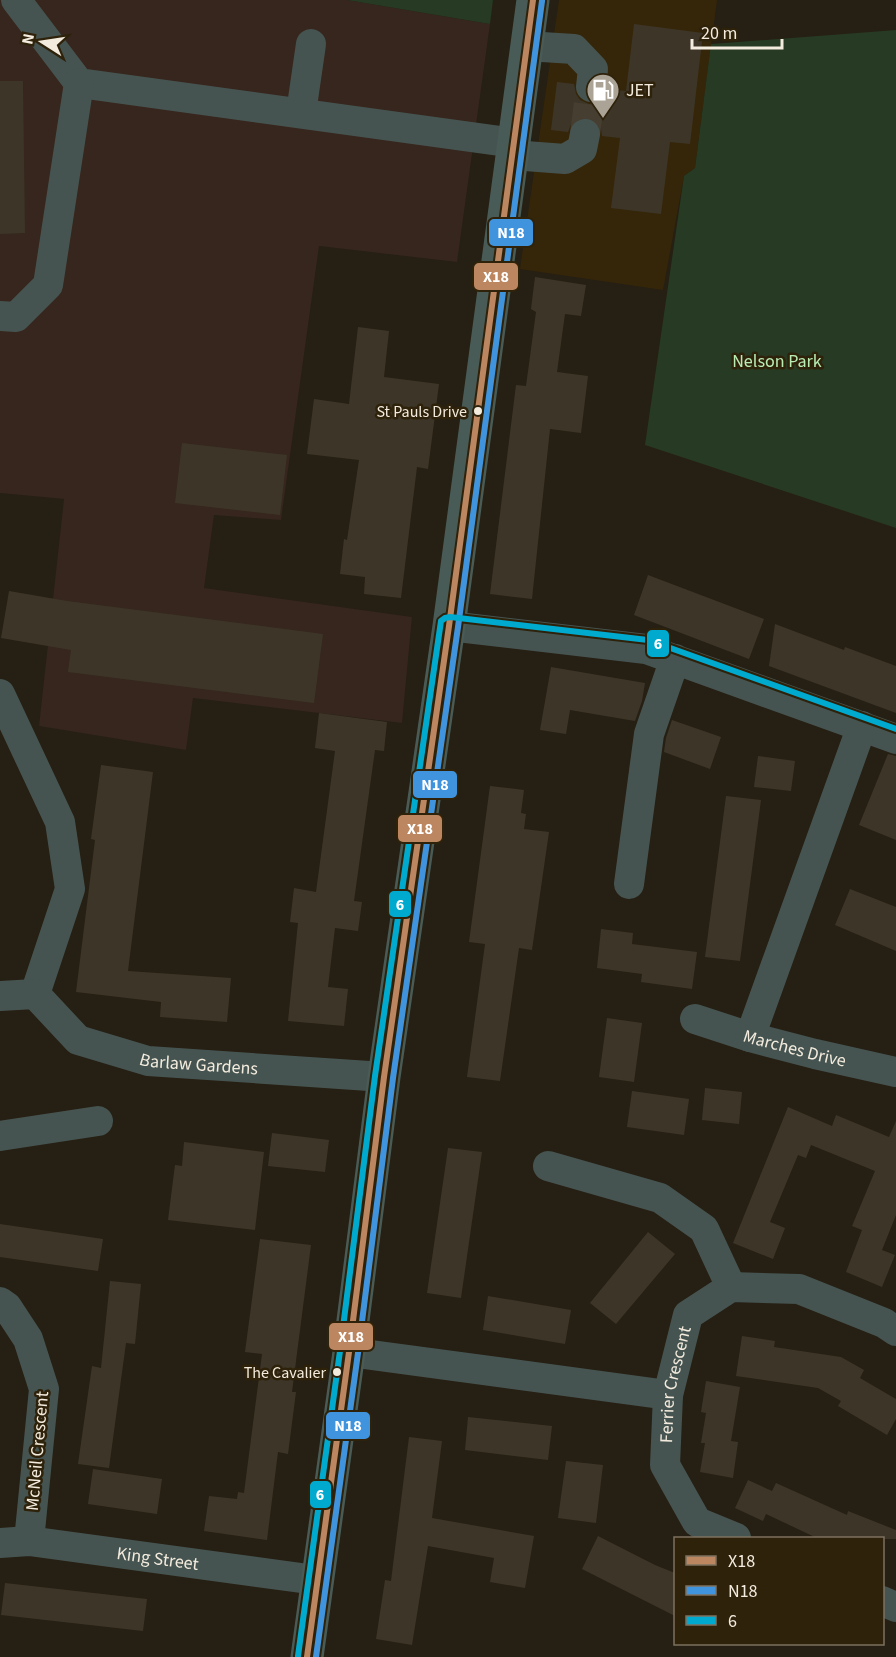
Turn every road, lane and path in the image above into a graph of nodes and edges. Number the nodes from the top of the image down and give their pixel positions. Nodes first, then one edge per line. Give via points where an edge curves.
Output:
1 (16, 0) edge
2 (533, 0) edge
3 (311, 44) dead end
4 (526, 46) junction
5 (79, 83) junction
6 (591, 87) tunnel mouth
7 (301, 113) junction
8 (585, 134) tunnel mouth
9 (513, 149) junction
10 (0, 316) edge
11 (449, 626) junction
12 (675, 659) junction
13 (0, 694) edge
14 (862, 726) junction
15 (896, 739) edge
16 (629, 884) dead end
17 (35, 994) junction
18 (0, 996) edge
19 (695, 1019) dead end
20 (750, 1037) junction
21 (896, 1072) edge
22 (384, 1077) junction
23 (98, 1121) dead end
24 (0, 1136) edge
25 (548, 1166) dead end
26 (731, 1287) junction
27 (0, 1302) edge
28 (896, 1332) edge
29 (349, 1352) junction
30 (668, 1395) junction
31 (731, 1537) edge
32 (14, 1542) edge
33 (316, 1580) junction
34 (307, 1657) edge

1 - 5 street
2 - 4 main road
3 - 7 street
4 - 6 street via 574,49 593,69
4 - 9 main road
5 - 7 street
5 - 10 street via 48,285 16,317
7 - 9 street
8 - 9 street via 582,149 565,159
9 - 11 main road
11 - 12 street via 646,649
11 - 22 main road
12 - 14 street
12 - 16 street via 649,734
13 - 17 street via 60,822 70,889
14 - 15 street
14 - 20 street
17 - 18 street
17 - 22 street, Barlaw Gardens via 78,1040 148,1061
19 - 20 street, Marches Drive
20 - 21 street, Marches Drive
22 - 29 main road
23 - 24 street
25 - 26 street via 660,1198 704,1229
26 - 28 street via 799,1289 884,1323
26 - 30 street, Ferrier Crescent via 688,1315
27 - 32 street, McNeil Crescent via 28,1339 45,1389
29 - 30 street
29 - 33 main road
30 - 31 street, Ferrier Crescent via 665,1465 697,1522
32 - 33 street, King Street
33 - 34 main road

